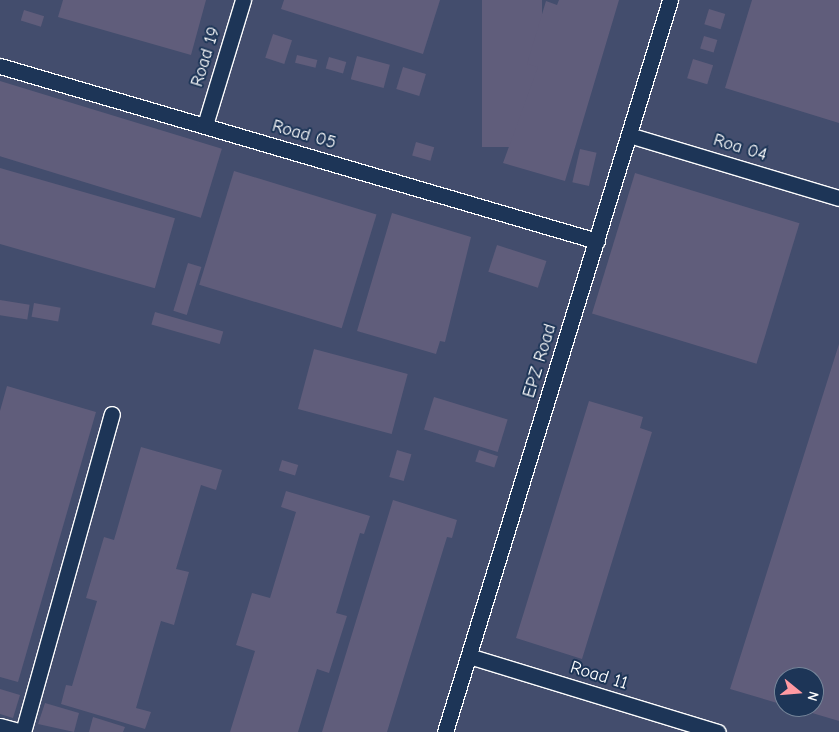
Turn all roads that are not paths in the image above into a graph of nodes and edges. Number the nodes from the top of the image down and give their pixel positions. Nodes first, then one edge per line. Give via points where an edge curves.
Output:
1 (243, 0) edge
2 (670, 0) edge
3 (0, 66) edge
4 (205, 125) junction
5 (629, 135) junction
6 (839, 198) edge
7 (597, 241) junction
8 (112, 414) dead end
9 (469, 656) junction
10 (0, 726) edge
11 (710, 731) edge
12 (23, 732) edge
13 (445, 732) edge

1 - 4 street, Road 19
2 - 5 street, EPZ Road
3 - 4 street, Road 05
4 - 7 street, Road 05
5 - 6 street, Roa 04
5 - 7 street, EPZ Road
7 - 9 street, EPZ Road
8 - 12 street
9 - 11 street, Road 11
9 - 13 street, EPZ Road
10 - 12 street

